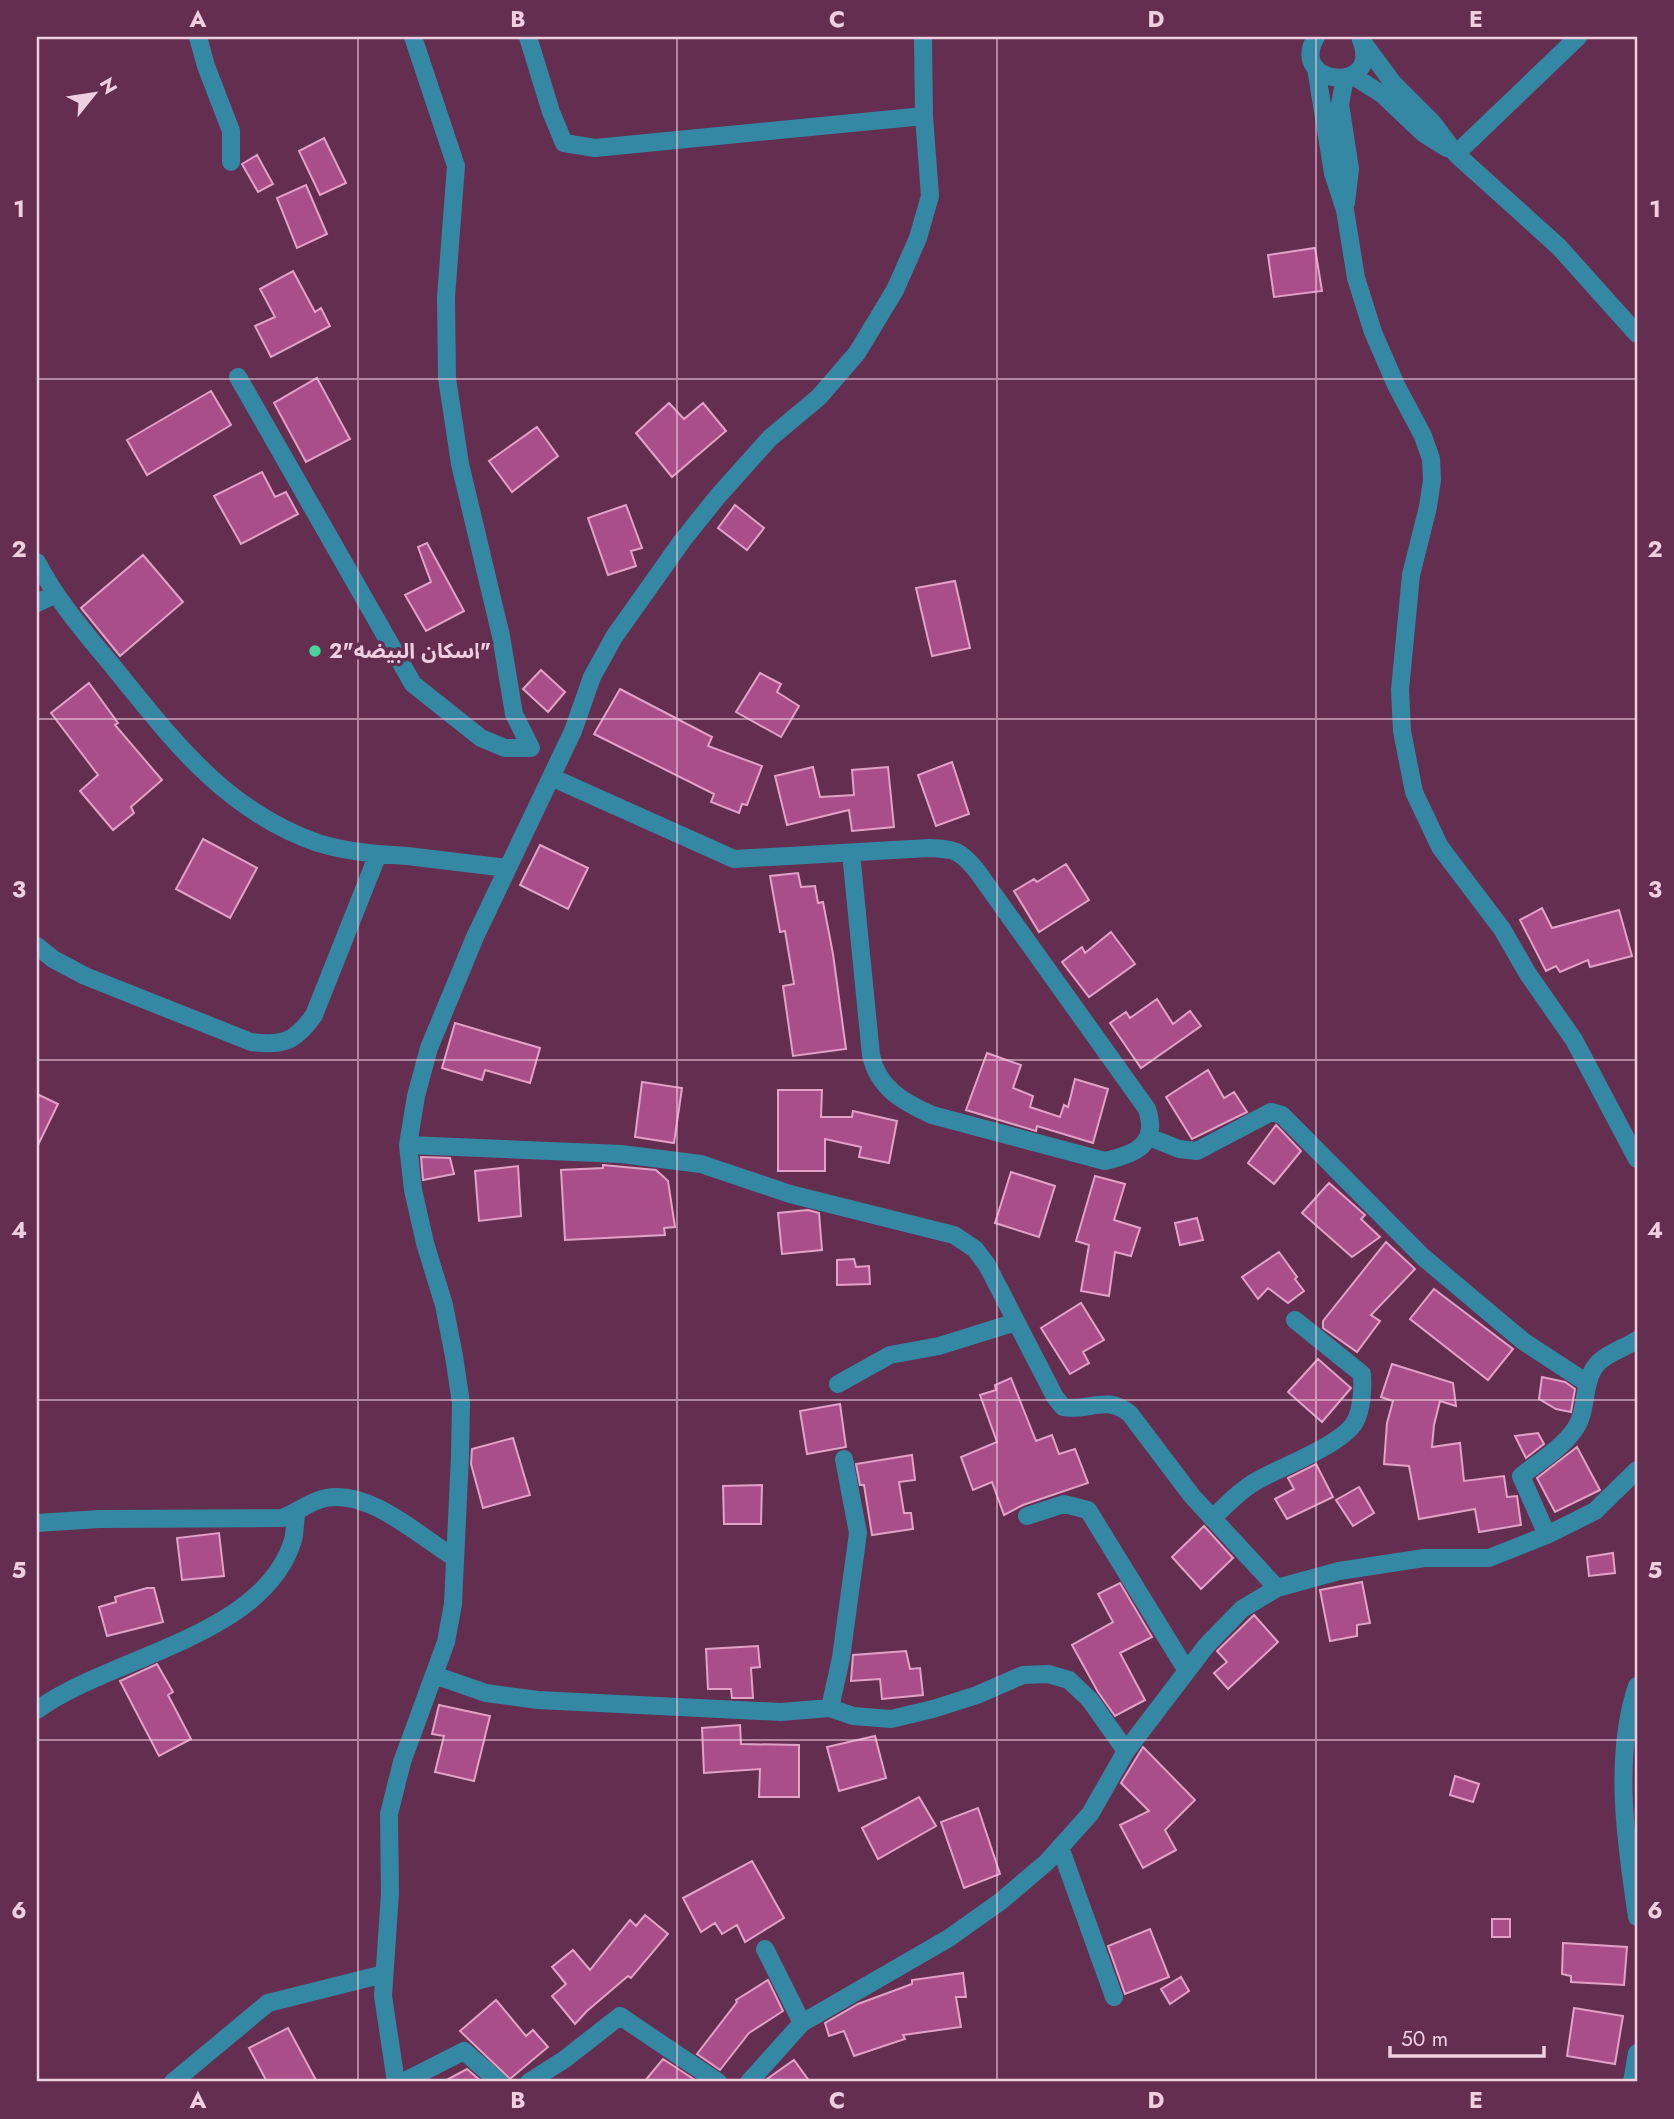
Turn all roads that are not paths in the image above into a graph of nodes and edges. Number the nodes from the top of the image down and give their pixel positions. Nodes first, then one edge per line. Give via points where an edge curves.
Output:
1 (198, 37) edge
2 (414, 37) edge
3 (528, 37) edge
4 (923, 37) edge
5 (1578, 37) edge
6 (1314, 38) edge
7 (1360, 39) edge
8 (1316, 68) junction
9 (1348, 77) junction
10 (924, 116) junction
11 (1456, 153) junction
12 (231, 162) dead end
13 (1345, 210) junction
14 (1637, 334) edge
15 (238, 377) dead end
16 (37, 562) edge
17 (55, 594) junction
18 (37, 603) edge
19 (551, 776) junction
20 (851, 853) junction
21 (378, 854) junction
22 (508, 868) junction
23 (37, 946) edge
24 (1149, 1136) junction
25 (408, 1145) junction
26 (1637, 1159) edge
27 (1295, 1320) dead end
28 (1016, 1322) junction
29 (1637, 1340) edge
30 (1587, 1383) junction
31 (838, 1384) dead end
32 (844, 1459) dead end
33 (1637, 1470) edge
34 (296, 1513) junction
35 (1027, 1516) dead end
36 (1212, 1518) junction
37 (37, 1523) edge
38 (1547, 1535) junction
39 (455, 1558) junction
40 (1277, 1588) junction
41 (1187, 1671) junction
42 (434, 1675) junction
43 (1637, 1686) edge
44 (830, 1708) junction
45 (37, 1710) edge
46 (1126, 1751) junction
47 (1060, 1847) junction
48 (1637, 1917) edge
49 (765, 1948) dead end
50 (384, 1974) junction
51 (1114, 1997) dead end
52 (802, 2023) junction
53 (1637, 2053) edge
54 (173, 2082) edge
55 (396, 2082) edge
56 (402, 2082) edge
57 (499, 2082) edge
58 (529, 2082) edge
59 (718, 2082) edge
60 (749, 2082) edge
61 (1632, 2082) edge

1 - 12 street via 231,131
2 - 15 street via 456,166 446,297 447,378 460,464 501,636 514,714 531,748 505,748 481,738 413,684
3 - 10 street via 564,144 595,148
4 - 10 street
5 - 11 street
6 - 8 street via 1311,49
7 - 9 street via 1364,58
7 - 11 street
8 - 9 street via 1330,78
8 - 13 street via 1333,173
9 - 11 street via 1383,95 1423,133
9 - 13 street via 1340,104 1350,169
10 - 19 street via 930,195 918,238 895,290 857,353 718,496 654,580 592,677
11 - 14 street via 1559,247
13 - 26 street via 1356,278 1373,332 1431,459 1428,507 1411,575 1400,690 1402,731 1414,792 1440,847 1502,929 1574,1040
16 - 17 street
17 - 18 street
17 - 21 street via 175,742 240,804 318,843
19 - 20 street via 734,859
19 - 22 street
20 - 24 street via 955,849 968,859 1147,1108
20 - 24 street via 871,1055 886,1087 932,1115 1105,1161 1137,1149
21 - 22 street
21 - 23 street via 314,1016 287,1042 251,1042 85,976
22 - 25 street via 429,1048 415,1096
24 - 30 street via 1179,1150 1197,1151 1271,1112 1282,1115 1423,1256 1523,1341
25 - 28 street via 621,1154 701,1164 790,1194 954,1235 975,1249 987,1265
25 - 39 street via 413,1191 444,1305 461,1403
27 - 36 street via 1362,1374 1354,1423 1308,1457 1251,1483
28 - 31 street via 939,1346 890,1355
28 - 36 street via 1063,1407 1120,1406
29 - 30 street via 1599,1362
30 - 38 street via 1583,1415 1575,1429 1521,1476
32 - 44 street via 858,1534
33 - 38 street via 1595,1511
34 - 37 street via 262,1519
34 - 39 street via 322,1499 359,1500
34 - 45 street via 293,1540 281,1564 240,1610 197,1634 88,1680
35 - 41 street via 1063,1504 1088,1510
36 - 40 street
38 - 40 street via 1489,1558 1424,1558 1339,1571
39 - 42 street via 453,1604
40 - 41 street via 1242,1609
41 - 46 street
42 - 44 street via 486,1693 538,1700 781,1712
42 - 50 street via 402,1762 389,1814
43 - 48 street via 1628,1728 1625,1840
44 - 46 street via 853,1716 891,1719 977,1695 1023,1675 1048,1674 1069,1680 1090,1700
46 - 47 street via 1090,1814
47 - 51 street
47 - 52 street via 1001,1901 949,1938
49 - 52 street
50 - 54 street via 268,2003
50 - 55 street
52 - 60 street
53 - 61 street
56 - 57 street via 464,2051
58 - 59 street via 620,2016

